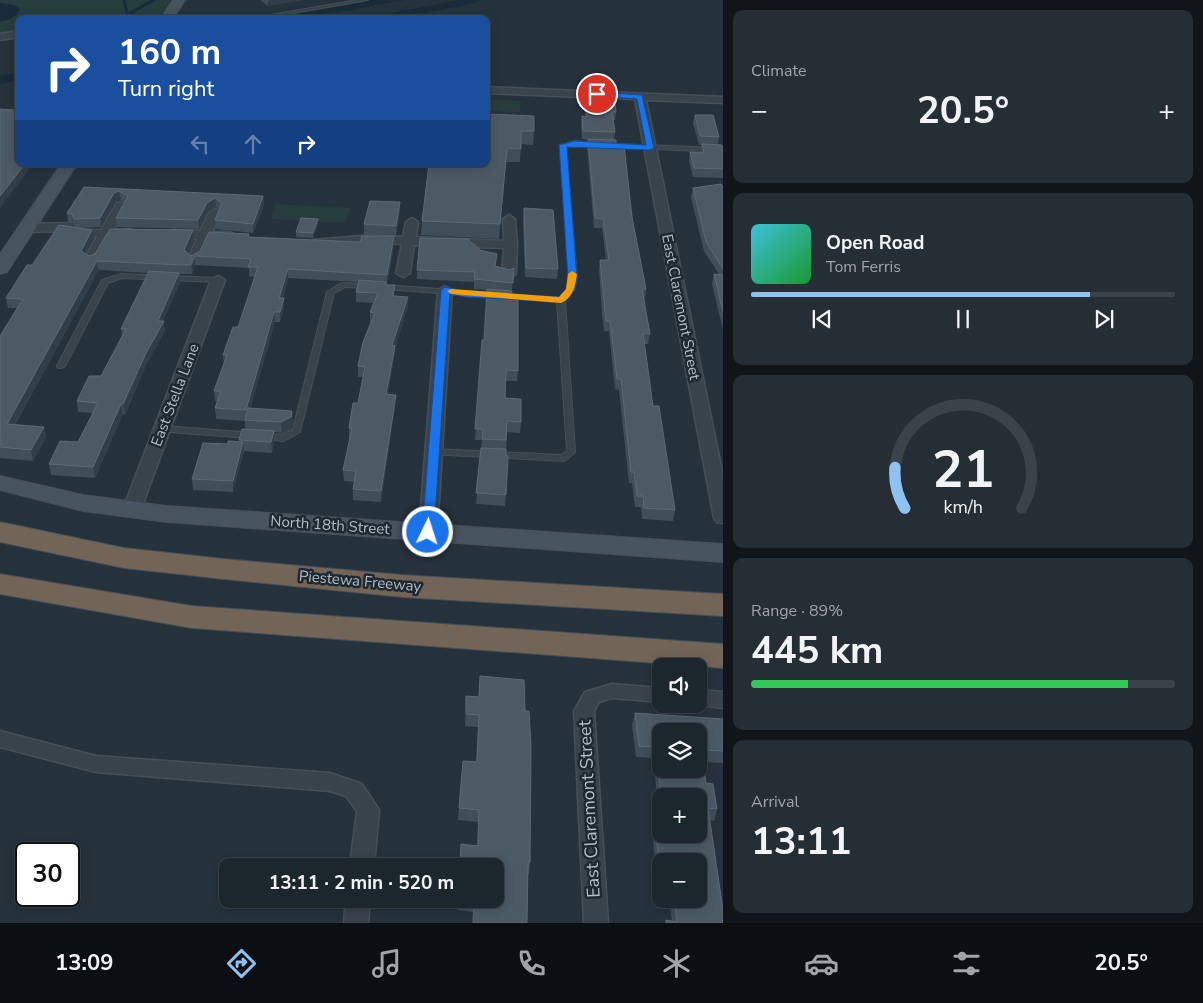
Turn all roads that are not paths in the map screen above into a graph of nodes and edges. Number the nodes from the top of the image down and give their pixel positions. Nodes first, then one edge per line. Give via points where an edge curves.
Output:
1 (179, 0) edge
2 (366, 0) edge
3 (169, 15) edge
4 (274, 15) edge
5 (15, 35) edge
6 (0, 37) edge
7 (490, 90) edge
8 (640, 97) junction
9 (723, 100) edge
10 (650, 148) junction
11 (723, 150) edge
12 (67, 167) edge
13 (121, 206) edge
14 (215, 213) dead end
15 (509, 219) dead end
16 (412, 222) dead end
17 (27, 228) junction
18 (105, 232) junction
19 (140, 233) edge
20 (157, 233) edge
21 (204, 235) junction
22 (240, 236) edge
23 (408, 241) junction
24 (301, 243) edge
25 (472, 244) junction
26 (511, 246) junction
27 (487, 256) edge
28 (90, 260) edge
29 (194, 260) edge
30 (0, 268) edge
31 (403, 272) dead end
32 (509, 274) edge
33 (218, 280) joint
34 (445, 290) junction
35 (561, 300) junction
36 (61, 366) dead end
37 (162, 429) junction
38 (433, 452) junction
39 (0, 483) edge
40 (132, 509) junction
41 (723, 518) edge
42 (0, 532) edge
43 (428, 532) junction
44 (723, 553) edge
45 (0, 584) edge
46 (723, 605) edge
47 (723, 656) edge
48 (652, 694) edge
49 (707, 699) edge
50 (723, 700) edge
51 (0, 739) edge
52 (363, 858) edge
53 (357, 908) edge
54 (356, 923) edge
55 (596, 923) edge

1 - 3 street
2 - 4 lane
5 - 6 street
7 - 8 street
8 - 9 street
8 - 10 street, East Claremont Street
10 - 11 lane
10 - 35 lane via 563,145 572,278 570,290
10 - 41 street, East Claremont Street
12 - 17 street
13 - 18 street
14 - 21 street
15 - 26 street
16 - 23 street
17 - 18 street via 60,229 71,234
17 - 30 street
18 - 19 street
18 - 28 street
20 - 21 street
21 - 22 street
21 - 29 street
23 - 24 street via 356,239
23 - 25 street
23 - 31 street
25 - 26 street
25 - 27 street
26 - 32 street via 505,260
33 - 36 lane via 121,276 105,282
33 - 37 street, East Stella Lane
34 - 35 lane
34 - 37 lane via 344,285 330,292 297,430 284,438
34 - 38 street
35 - 38 lane via 571,452 563,458
37 - 40 street, East Stella Lane
38 - 43 street
39 - 40 street, North 18th Street via 56,498
40 - 43 street, North 18th Street
42 - 46 highway, Piestewa Freeway via 124,558 224,569 402,586
43 - 44 street, North 18th Street
45 - 47 highway via 192,617
48 - 55 street, East Claremont Street via 612,691 592,698 584,712
49 - 50 street
51 - 52 street via 96,764 330,782 354,790 368,810
53 - 54 street

